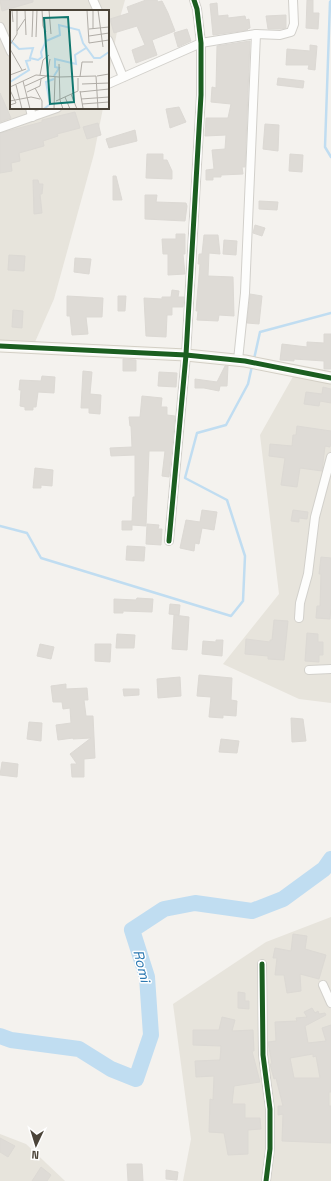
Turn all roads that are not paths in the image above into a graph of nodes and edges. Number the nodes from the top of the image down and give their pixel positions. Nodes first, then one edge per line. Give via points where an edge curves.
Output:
1 (93, 0) edge
2 (194, 0) edge
3 (293, 0) edge
4 (98, 10) edge
5 (0, 27) edge
6 (256, 34) junction
7 (109, 43) edge
8 (201, 43) junction
9 (10, 50) edge
10 (123, 76) junction
11 (109, 83) edge
12 (30, 109) edge
13 (54, 109) edge
14 (32, 117) junction
15 (0, 128) edge
16 (0, 346) edge
17 (186, 355) junction
18 (241, 361) junction
19 (331, 378) edge
20 (331, 457) edge
21 (169, 541) dead end
22 (299, 618) dead end
23 (331, 669) edge
24 (309, 670) dead end
25 (262, 964) dead end
26 (323, 985) dead end
27 (331, 1003) edge
28 (266, 1181) edge

1 - 4 street
2 - 8 street
3 - 6 street via 294,24 291,32 280,36
5 - 9 street
6 - 8 street
6 - 18 street
7 - 10 street
8 - 10 street
8 - 17 street via 201,96
10 - 11 street
12 - 14 street
13 - 14 street
14 - 15 street
16 - 17 street
17 - 18 street
17 - 21 street
18 - 19 street
20 - 22 street via 315,517 308,574 300,603
23 - 24 street
25 - 28 street via 262,1056 270,1109 270,1149
26 - 27 street

